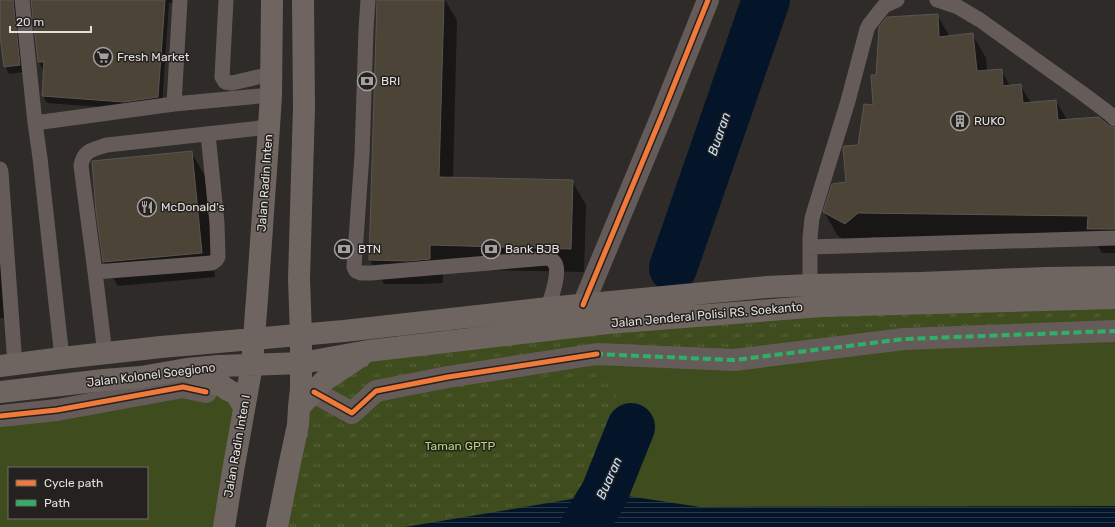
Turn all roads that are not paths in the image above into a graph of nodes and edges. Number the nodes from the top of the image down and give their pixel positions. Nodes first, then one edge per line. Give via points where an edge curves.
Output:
1 (22, 0) edge
2 (180, 0) edge
3 (226, 0) edge
4 (272, 0) edge
5 (303, 0) edge
6 (368, 0) edge
7 (708, 0) edge
8 (897, 0) edge
9 (937, 0) edge
10 (271, 85) junction
11 (174, 104) junction
12 (1115, 119) edge
13 (35, 123) junction
14 (269, 127) junction
15 (208, 134) junction
16 (0, 169) edge
17 (1115, 238) edge
18 (810, 247) junction
19 (96, 272) junction
20 (1115, 277) edge
21 (810, 285) junction
22 (1115, 298) edge
23 (5, 305) edge
24 (583, 305) junction
25 (548, 308) junction
26 (609, 312) junction
27 (1115, 331) edge
28 (301, 334) junction
29 (254, 339) junction
30 (368, 351) junction
31 (105, 354) junction
32 (62, 358) junction
33 (302, 363) junction
34 (252, 365) junction
35 (8, 366) edge
36 (187, 370) junction
37 (0, 392) edge
38 (206, 392) dead end
39 (314, 392) junction
40 (244, 407) junction
41 (299, 408) junction
42 (0, 416) edge
43 (224, 527) edge
44 (277, 527) edge

1 - 13 lane
2 - 11 lane
3 - 10 lane via 222,77 224,82
4 - 10 main road, Jalan Radin Inten
5 - 28 main road via 304,107 299,279
6 - 25 lane via 362,156 354,268 361,273 371,273 547,258 556,265 555,284
7 - 24 street
8 - 18 lane via 884,6 867,29 812,218
9 - 12 lane via 958,7 980,20
10 - 11 lane
10 - 14 main road, Jalan Radin Inten
11 - 13 lane
13 - 32 lane
14 - 15 lane
14 - 29 main road, Jalan Radin Inten
15 - 19 lane via 107,145 89,150 81,166
15 - 19 lane via 217,223 216,260 212,263
16 - 23 lane
17 - 18 lane
18 - 21 lane
19 - 31 lane
20 - 21 main road, Jalan Jenderal Polisi RS. Soekanto
21 - 26 main road, Jalan Jenderal Polisi RS. Soekanto via 767,287
22 - 26 main road, Jalan Jenderal Polisi RS. Soekanto via 822,306 745,311
23 - 35 lane
24 - 25 main road, Jalan Jenderal Polisi RS. Soekanto
24 - 26 main road, Jalan Jenderal Polisi RS. Soekanto
25 - 28 main road, Jalan Jenderal Polisi RS. Soekanto
26 - 30 main road, Jalan Jenderal Polisi RS. Soekanto
27 - 39 street via 904,339 734,360 596,354 376,391 352,413
28 - 29 main road, Jalan Kolonel Soegiono
28 - 33 main road
29 - 31 main road, Jalan Kolonel Soegiono
29 - 34 main road, Jalan Radin Inten
30 - 33 main road, Jalan Jenderal Polisi RS. Soekanto
30 - 39 main road via 325,380
31 - 32 main road, Jalan Kolonel Soegiono
32 - 35 main road, Jalan Kolonel Soegiono
33 - 34 main road, Jalan Kolonel Soegiono
33 - 41 main road
34 - 36 main road, Jalan Kolonel Soegiono
34 - 40 main road, Jalan Radin Inten I
36 - 37 main road, Jalan Kolonel Soegiono
36 - 40 main road via 236,394
38 - 42 street via 183,387 57,410
39 - 41 main road
40 - 43 main road, Jalan Radin Inten I
41 - 44 main road via 298,425

